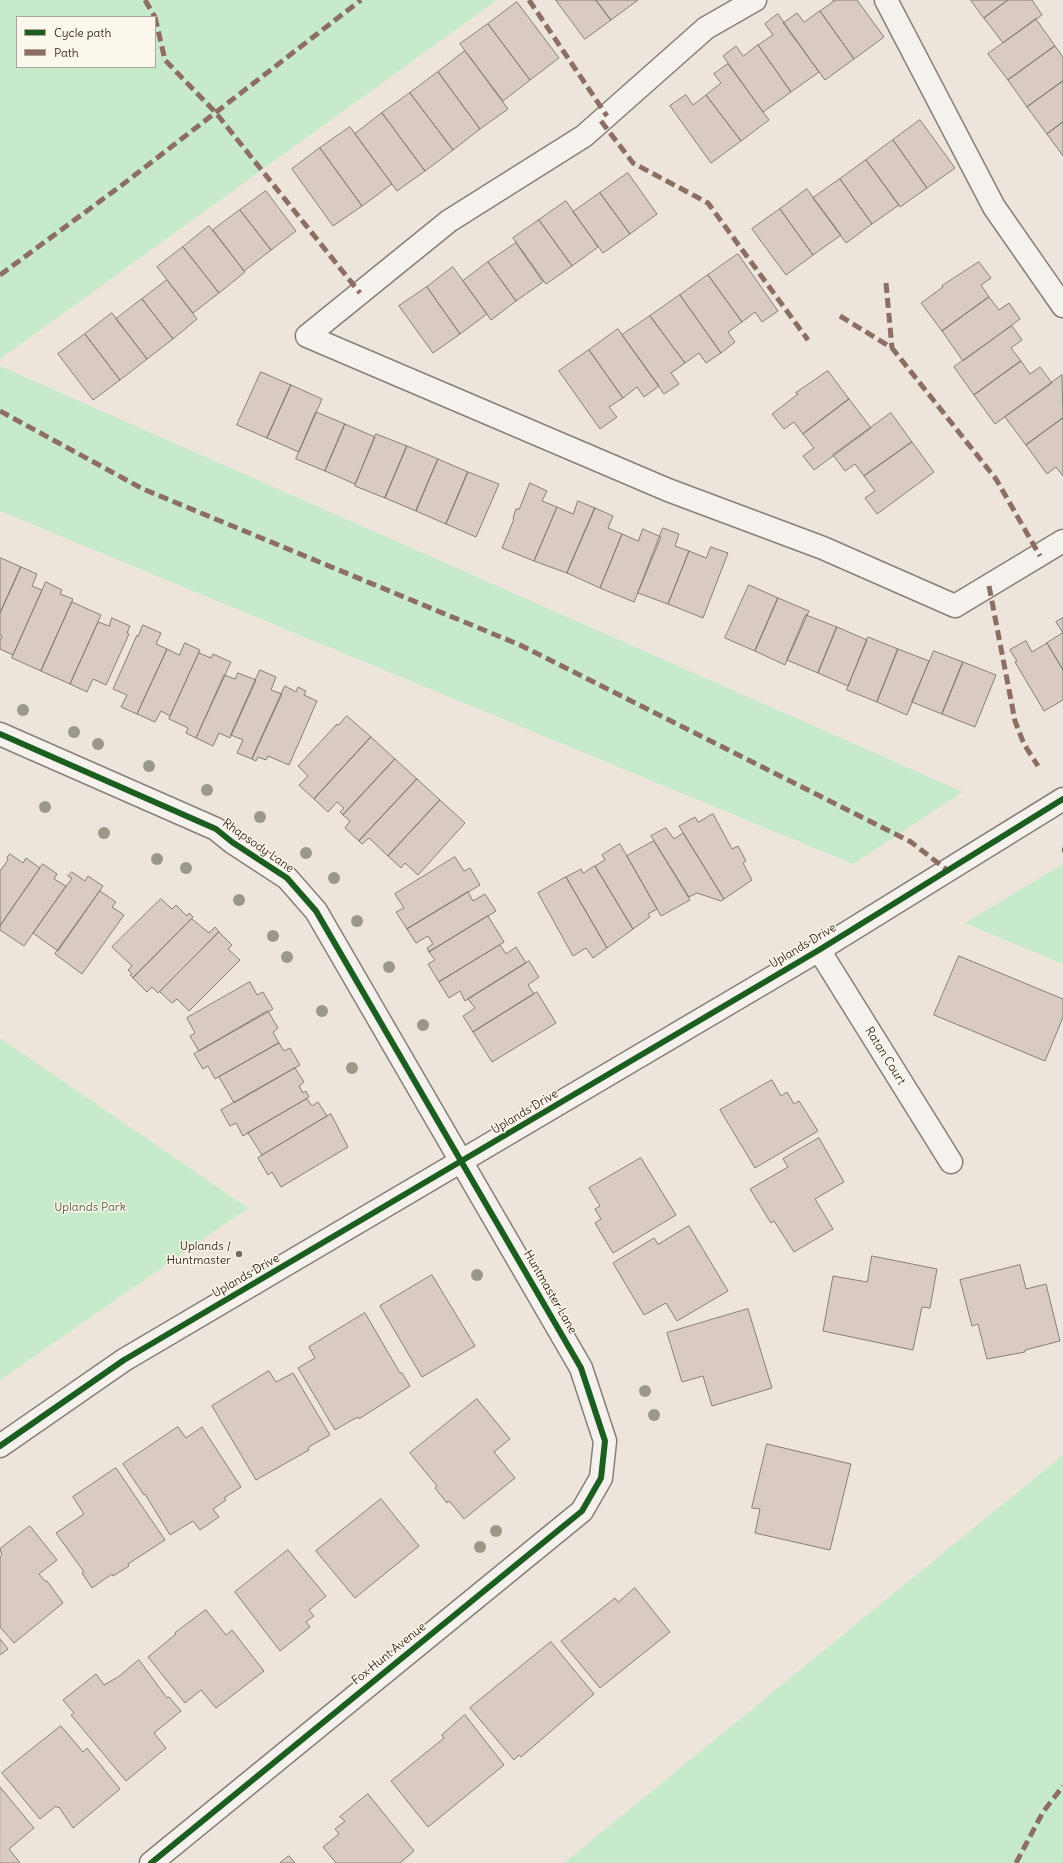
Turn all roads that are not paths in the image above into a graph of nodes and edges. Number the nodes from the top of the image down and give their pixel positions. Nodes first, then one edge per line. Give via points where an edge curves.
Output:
1 (755, 0) edge
2 (886, 0) edge
3 (1063, 306) edge
4 (1063, 541) edge
5 (0, 734) edge
6 (1063, 799) edge
7 (819, 950) junction
8 (462, 1162) junction
9 (951, 1162) dead end
10 (604, 1439) joint
11 (0, 1446) edge
12 (151, 1863) edge

1 - 4 street via 706,28 584,136 449,221 307,336 668,490 823,548 955,606
2 - 3 street via 994,207
5 - 8 street, Rhapsody Lane via 216,829 287,878 316,911 328,930
6 - 7 street, Uplands Drive
7 - 8 street, Uplands Drive
7 - 9 street, Ratan Court
8 - 10 street, Huntmaster Lane via 581,1368
8 - 11 street, Uplands Drive via 124,1360
10 - 12 street, Fox Hunt Avenue via 601,1478 582,1511

